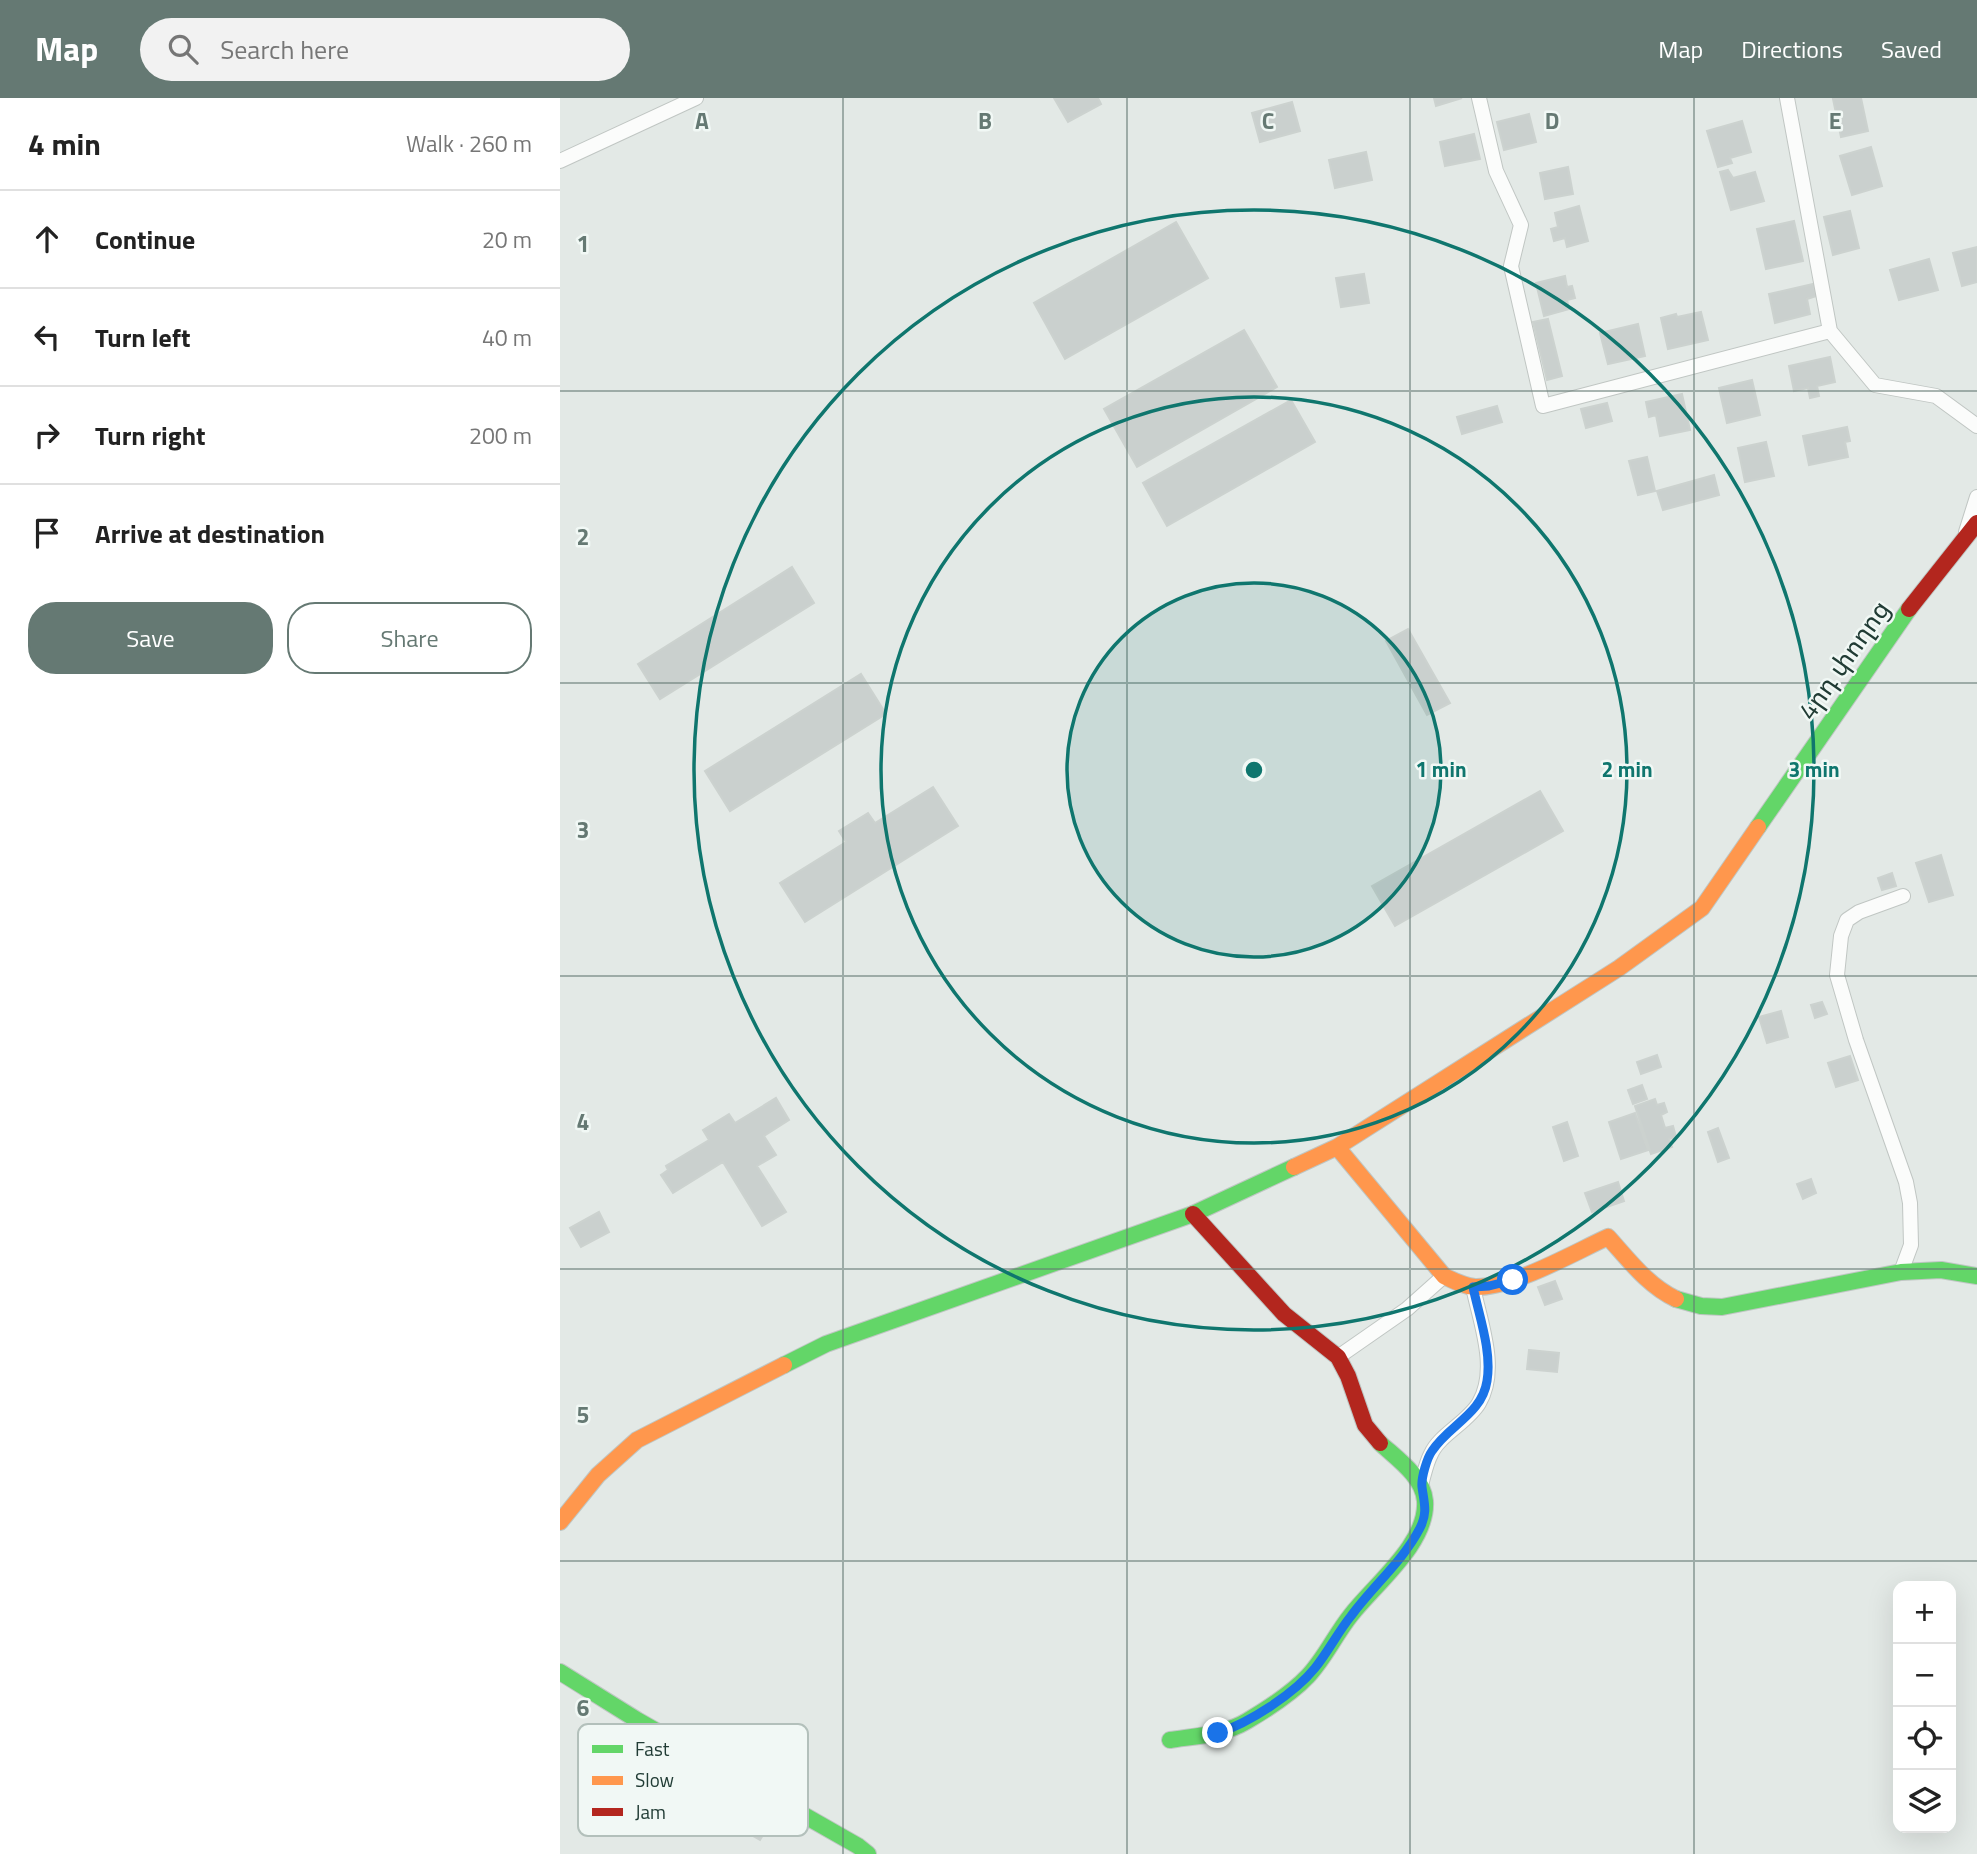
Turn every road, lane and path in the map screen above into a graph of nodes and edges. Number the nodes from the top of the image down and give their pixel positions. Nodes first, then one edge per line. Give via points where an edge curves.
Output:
1 (696, 98) edge
2 (1479, 98) edge
3 (1787, 98) edge
4 (560, 162) edge
5 (1830, 331) junction
6 (1977, 426) edge
7 (1977, 497) edge
8 (1977, 523) edge
9 (1964, 538) junction
10 (1903, 896) dead end
11 (1337, 1147) junction
12 (1193, 1214) junction
13 (1901, 1272) junction
14 (1444, 1276) junction
15 (1977, 1276) edge
16 (1473, 1287) junction
17 (1338, 1357) junction
18 (1422, 1485) junction
19 (560, 1522) edge
20 (560, 1672) edge
21 (645, 1724) edge
22 (1170, 1740) dead end
23 (808, 1817) edge
24 (868, 1854) edge

1 - 4 street
2 - 5 street via 1496,171 1521,225 1511,267 1543,406
3 - 5 street
5 - 6 street via 1875,385 1936,396
7 - 9 street
8 - 9 street, 4րդ փողոց
9 - 11 street, 4րդ փողոց via 1907,612 1702,908 1619,968
10 - 13 street via 1847,920 1837,975 1906,1182 1911,1245
11 - 12 street, 4րդ փողոց
11 - 14 street
12 - 17 street via 1272,1303
12 - 19 street, 4րդ փողոց via 826,1344 637,1440 598,1475
13 - 15 street via 1941,1270
13 - 16 street via 1702,1308 1678,1302 1656,1289 1608,1237 1513,1280
14 - 16 street
14 - 17 street via 1407,1309
16 - 18 street via 1487,1382 1478,1404 1431,1452
17 - 18 street via 1365,1425
18 - 22 street via 1426,1514 1420,1529 1351,1615 1316,1668 1231,1729
20 - 21 street
23 - 24 street

